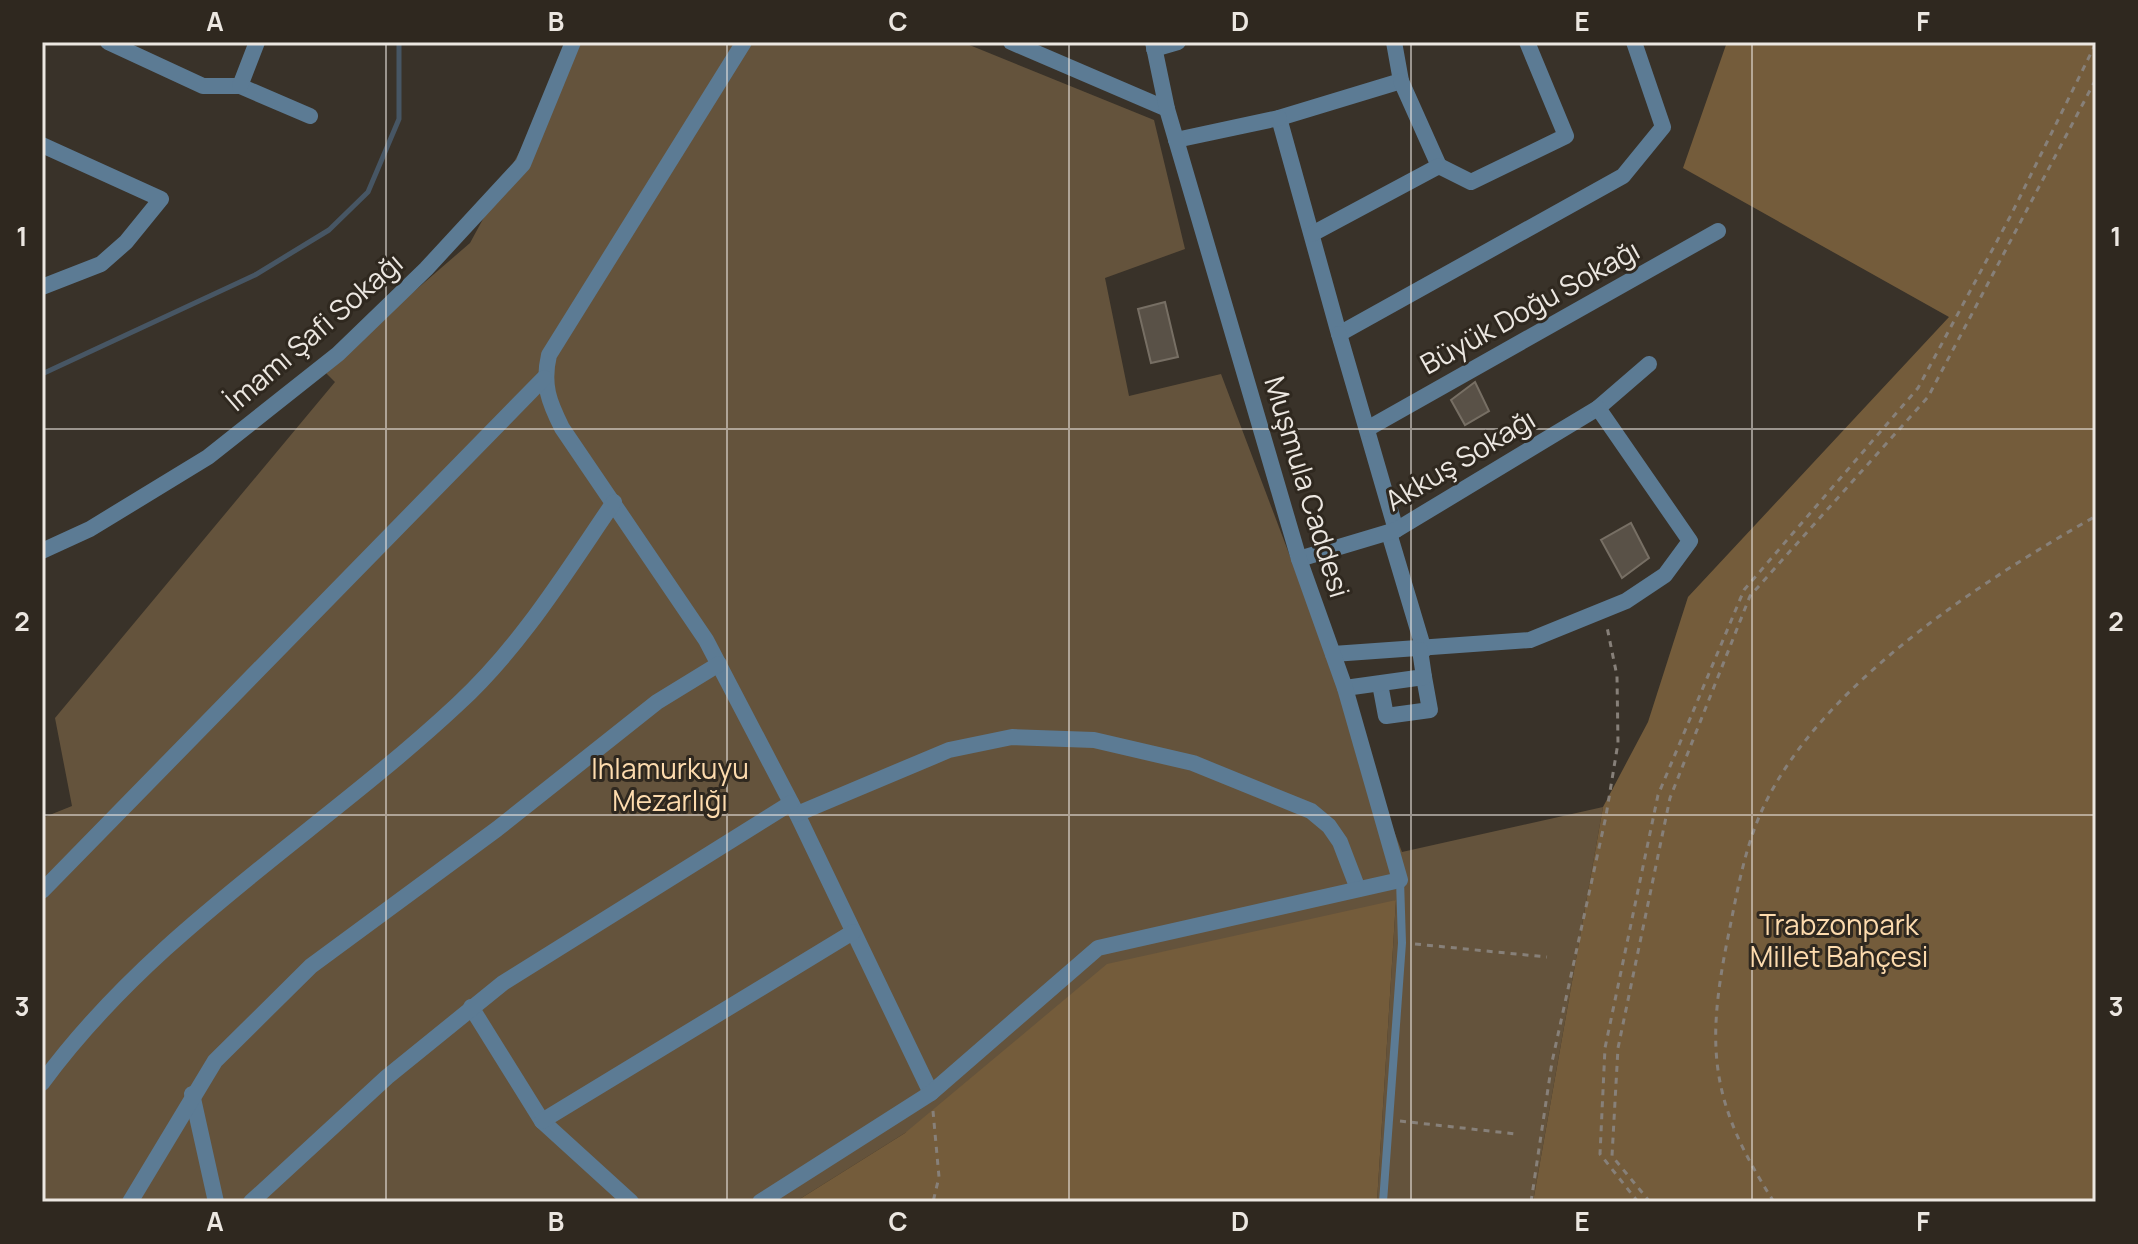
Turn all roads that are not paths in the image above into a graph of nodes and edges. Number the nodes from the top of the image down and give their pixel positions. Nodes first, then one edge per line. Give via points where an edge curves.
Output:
1 (108, 42) edge
2 (257, 42) edge
3 (573, 42) edge
4 (744, 42) edge
5 (1011, 42) edge
6 (1178, 42) edge
7 (1394, 42) edge
8 (1527, 42) edge
9 (1634, 42) edge
10 (1154, 45) edge
11 (1401, 81) junction
12 (240, 86) junction
13 (1167, 109) junction
14 (310, 116) dead end
15 (1279, 118) junction
16 (1176, 140) junction
17 (42, 145) edge
18 (1439, 166) junction
19 (1718, 231) dead end
20 (1312, 234) junction
21 (42, 287) edge
22 (1339, 334) junction
23 (1649, 364) dead end
24 (544, 378) junction
25 (1598, 408) junction
26 (1367, 429) junction
27 (614, 502) junction
28 (1393, 531) junction
29 (42, 551) edge
30 (1299, 559) junction
31 (1422, 650) junction
32 (1333, 654) junction
33 (719, 664) junction
34 (1424, 677) junction
35 (1380, 684) junction
36 (1345, 688) junction
37 (794, 808) junction
38 (1400, 880) junction
39 (1358, 889) junction
40 (42, 891) edge
41 (853, 932) junction
42 (471, 1007) junction
43 (42, 1083) edge
44 (931, 1093) junction
45 (192, 1094) junction
46 (542, 1121) junction
47 (130, 1202) edge
48 (216, 1202) edge
49 (251, 1202) edge
50 (631, 1202) edge
51 (760, 1202) edge
52 (1383, 1202) edge

1 - 12 street via 203,86
2 - 12 street
3 - 29 street, İmamı Şafi Sokağı via 523,164 338,354 208,457 90,529
4 - 24 street via 549,355
5 - 13 street
6 - 10 street
7 - 11 street
8 - 18 street via 1566,136 1471,182
9 - 22 street via 1663,127 1623,176
10 - 13 street, Muşmula Caddesi
11 - 15 street
11 - 18 street
12 - 14 street
13 - 16 street, Muşmula Caddesi
15 - 16 street
15 - 20 street
16 - 30 street, Muşmula Caddesi
17 - 21 street via 161,199 101,264
18 - 20 street
19 - 26 street, Büyük Doğu Sokağı
20 - 22 street
22 - 26 street
23 - 25 street, Akkuş Sokağı
24 - 27 street via 562,428
24 - 40 street
25 - 28 street, Akkuş Sokağı
25 - 31 street via 1690,541 1665,575 1604,610 1530,640
26 - 28 street
27 - 33 street
27 - 43 street via 517,641 460,703 159,951 89,1023
28 - 30 street, Akkuş Sokağı
28 - 31 street
30 - 32 street, Muşmula Caddesi
31 - 32 street
31 - 34 street
32 - 36 street, Muşmula Caddesi
33 - 37 street
33 - 45 street via 657,702 311,966 215,1061
34 - 35 street
34 - 35 street via 1430,710 1386,716
35 - 36 street
36 - 38 street, Muşmula Caddesi
37 - 39 street via 949,750 1012,737 1094,740 1193,763 1311,811 1340,842
37 - 41 street
37 - 42 street
38 - 39 street
38 - 52 lane via 1402,943
39 - 44 street via 1098,948
41 - 44 street
41 - 46 street
42 - 46 street
42 - 49 street
44 - 51 street
45 - 47 street
45 - 48 street
46 - 50 street

